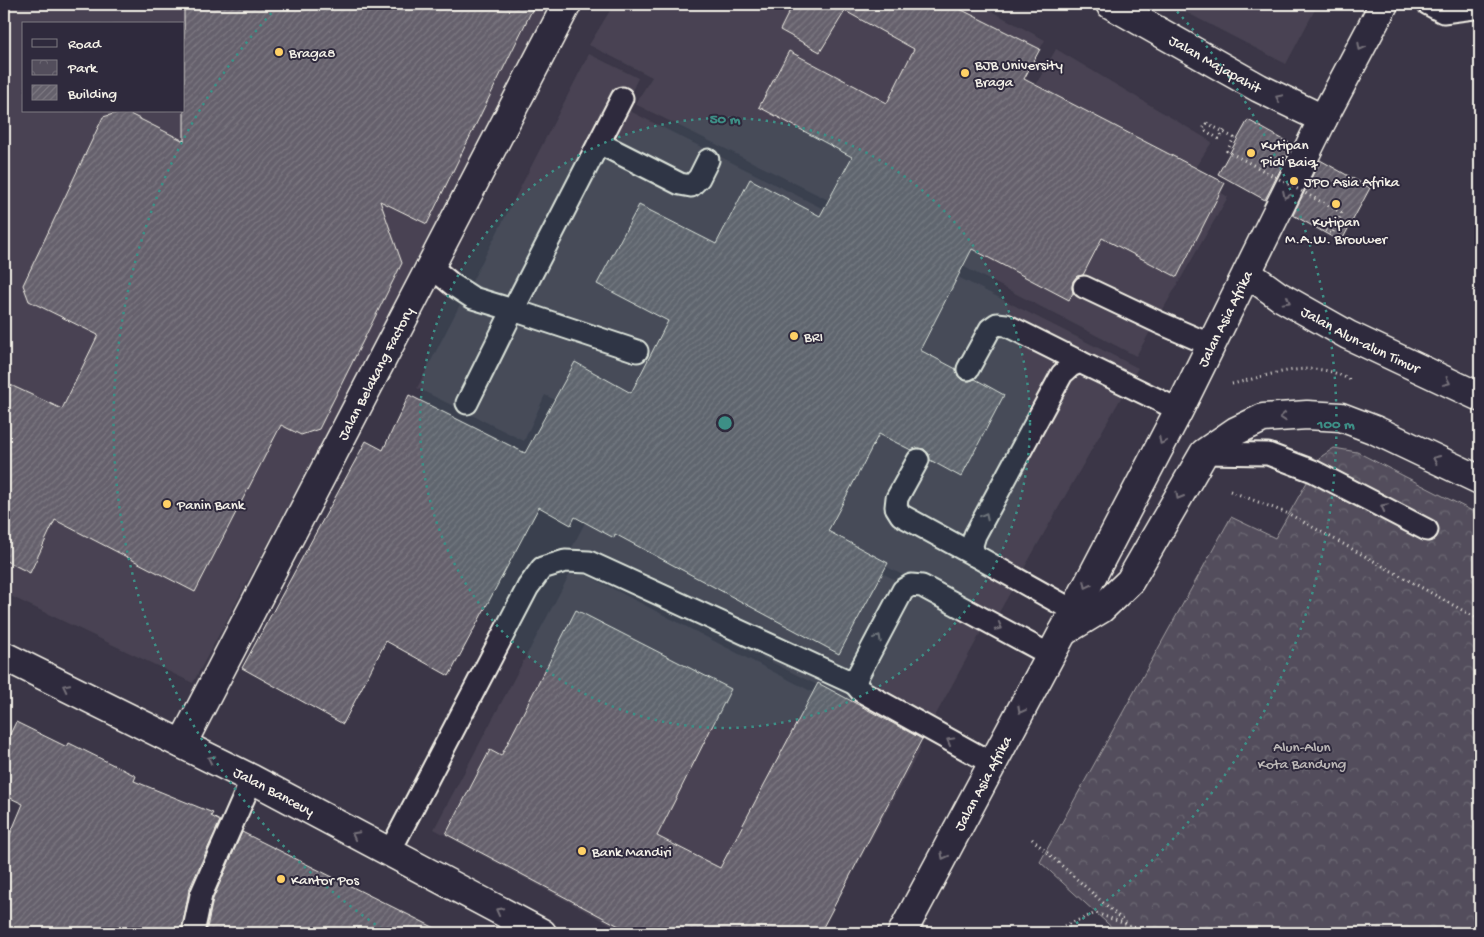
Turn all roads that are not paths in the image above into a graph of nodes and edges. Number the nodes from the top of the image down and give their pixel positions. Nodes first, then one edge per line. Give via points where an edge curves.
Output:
1 (567, 4) edge
2 (1110, 4) edge
3 (1384, 4) edge
4 (1428, 4) edge
5 (1480, 4) edge
6 (622, 98) dead end
7 (1322, 119) junction
8 (599, 143) junction
9 (708, 160) dead end
10 (430, 266) junction
11 (1247, 273) junction
12 (1084, 287) dead end
13 (513, 310) junction
14 (1211, 345) junction
15 (637, 351) dead end
16 (1080, 362) junction
17 (968, 369) dead end
18 (1480, 397) edge
19 (467, 403) dead end
20 (1178, 410) junction
21 (1204, 453) junction
22 (918, 460) dead end
23 (1480, 480) edge
24 (1427, 530) dead end
25 (974, 555) junction
26 (1062, 633) junction
27 (4, 656) edge
28 (855, 684) junction
29 (182, 744) junction
30 (992, 764) junction
31 (252, 779) junction
32 (389, 853) junction
33 (193, 933) edge
34 (542, 933) edge
35 (902, 933) edge

1 - 10 street, Jalan Belakang Factory
7 -> 2 street, Jalan Majapahit via 1259,88
3 -> 7 street, Jalan Asia Afrika
4 - 5 lane via 1443,12 1474,8
6 - 8 lane
7 -> 11 street, Jalan Asia Afrika
8 - 9 lane via 690,186 699,178
8 - 13 lane
10 - 13 lane via 473,298
10 - 29 street, Jalan Belakang Factory
11 - 14 street, Jalan Asia Afrika
11 -> 18 street, Jalan Alun-alun Timur via 1279,296 1348,335
12 - 14 lane
13 - 15 lane
13 - 19 lane
14 - 20 street, Jalan Asia Afrika
16 - 17 lane via 1006,325 997,324 990,329
16 - 20 lane
25 -> 16 lane via 975,535 1057,383 1062,374
20 -> 26 street, Jalan Asia Afrika
23 -> 21 street via 1341,417 1263,418 1236,431
24 -> 21 lane via 1314,471 1268,454
21 -> 26 street via 1130,581 1101,609
22 - 25 lane via 897,498 896,507 901,515
25 - 26 lane
28 -> 26 lane via 903,590 911,585
26 -> 30 street, Jalan Asia Afrika
29 -> 27 street, Jalan Banceuy
30 -> 28 lane via 861,691
28 - 32 lane via 589,562 566,561 542,568 528,587
31 -> 29 street, Jalan Banceuy
30 -> 35 street, Jalan Asia Afrika
32 -> 31 street, Jalan Banceuy
31 - 33 lane via 200,895
34 -> 32 street, Jalan Banceuy

